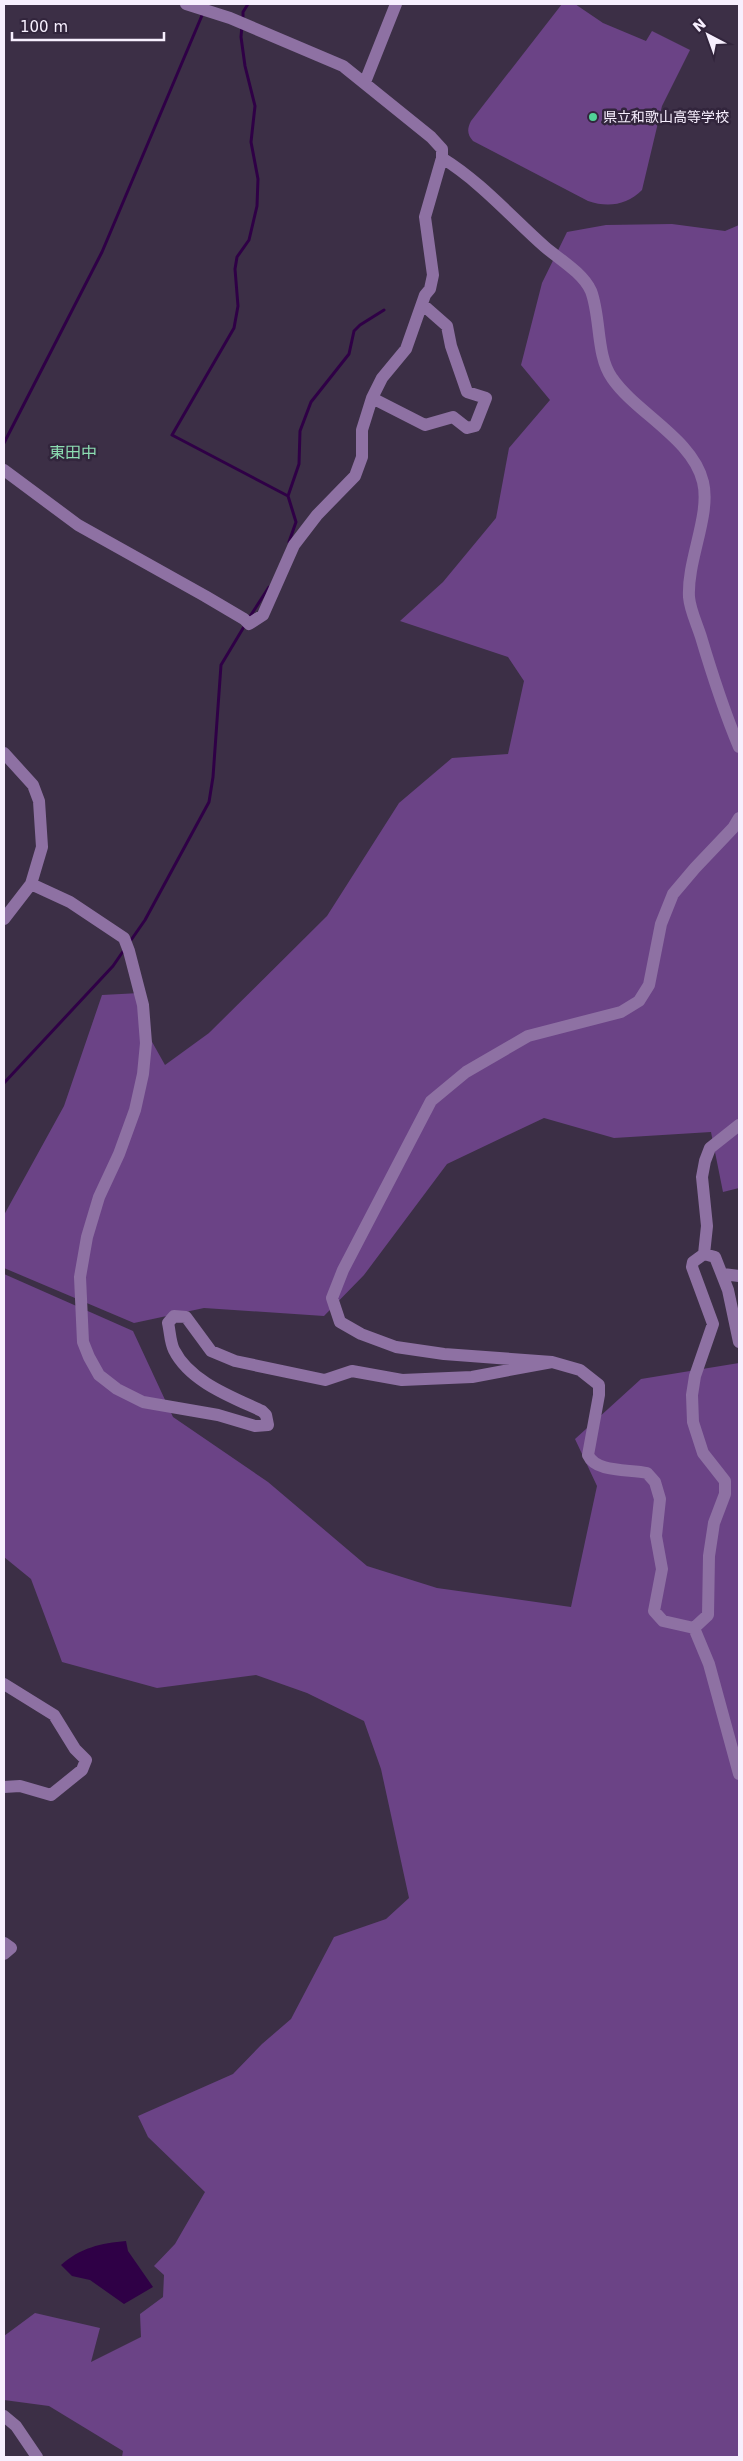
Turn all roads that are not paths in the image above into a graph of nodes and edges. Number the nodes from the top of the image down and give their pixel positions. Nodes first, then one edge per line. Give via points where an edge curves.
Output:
1 (186, 4) edge
2 (396, 4) edge
3 (365, 82) junction
4 (442, 158) junction
5 (422, 304) junction
6 (372, 398) junction
7 (4, 470) edge
8 (739, 747) edge
9 (4, 753) edge
10 (739, 818) edge
11 (31, 884) junction
12 (4, 919) edge
13 (739, 1125) edge
14 (704, 1254) junction
15 (723, 1274) junction
16 (739, 1276) edge
17 (739, 1342) edge
18 (552, 1362) junction
19 (694, 1628) junction
20 (4, 1684) edge
21 (739, 1774) edge
22 (4, 1787) edge
23 (4, 1943) edge
24 (4, 1954) edge
25 (4, 2416) edge
26 (37, 2457) edge

1 - 3 street via 310,50 343,66
2 - 3 street
3 - 4 street via 431,137 442,149
4 - 5 street via 425,217 433,275
4 - 8 street via 466,173 590,289 611,377 626,396 688,452 703,481 704,505 690,571 689,598 722,706
5 - 6 street via 406,349 382,378
5 - 6 street via 447,326 467,392 486,398 475,426 467,428 454,417 425,424
6 - 7 street via 362,430 362,457 354,476 294,545 263,615 249,624 78,525
9 - 11 street via 33,785 39,801 42,847
10 - 18 street via 734,828 673,894 661,924 649,985 639,1001 621,1012 528,1036 466,1072 431,1101 343,1270 332,1298 340,1322 396,1347
11 - 12 street
11 - 18 street via 70,902 124,938 143,1005 146,1043 135,1110 99,1198 87,1237 80,1277 83,1342 99,1375 117,1389 143,1402 218,1415 255,1426 268,1425 262,1411 192,1372 174,1350 168,1323 174,1316 186,1317 211,1351 235,1361 325,1380 352,1371 402,1380 472,1377
13 - 14 street via 710,1148 704,1161 702,1178 707,1226
14 - 15 street via 715,1257
14 - 19 street via 693,1262 692,1267 713,1324 695,1376 693,1422 703,1453 725,1481 725,1494 714,1522 709,1556 708,1615
15 - 16 street
15 - 17 street
18 - 19 street via 580,1370 599,1385 588,1455 591,1462 600,1467 647,1473 655,1482 660,1498 656,1536 662,1569 654,1611 663,1621
19 - 21 street via 709,1664
20 - 22 street via 54,1715 75,1749 86,1760 82,1770 51,1796 20,1786
23 - 24 street via 11,1948
25 - 26 street via 16,2426

